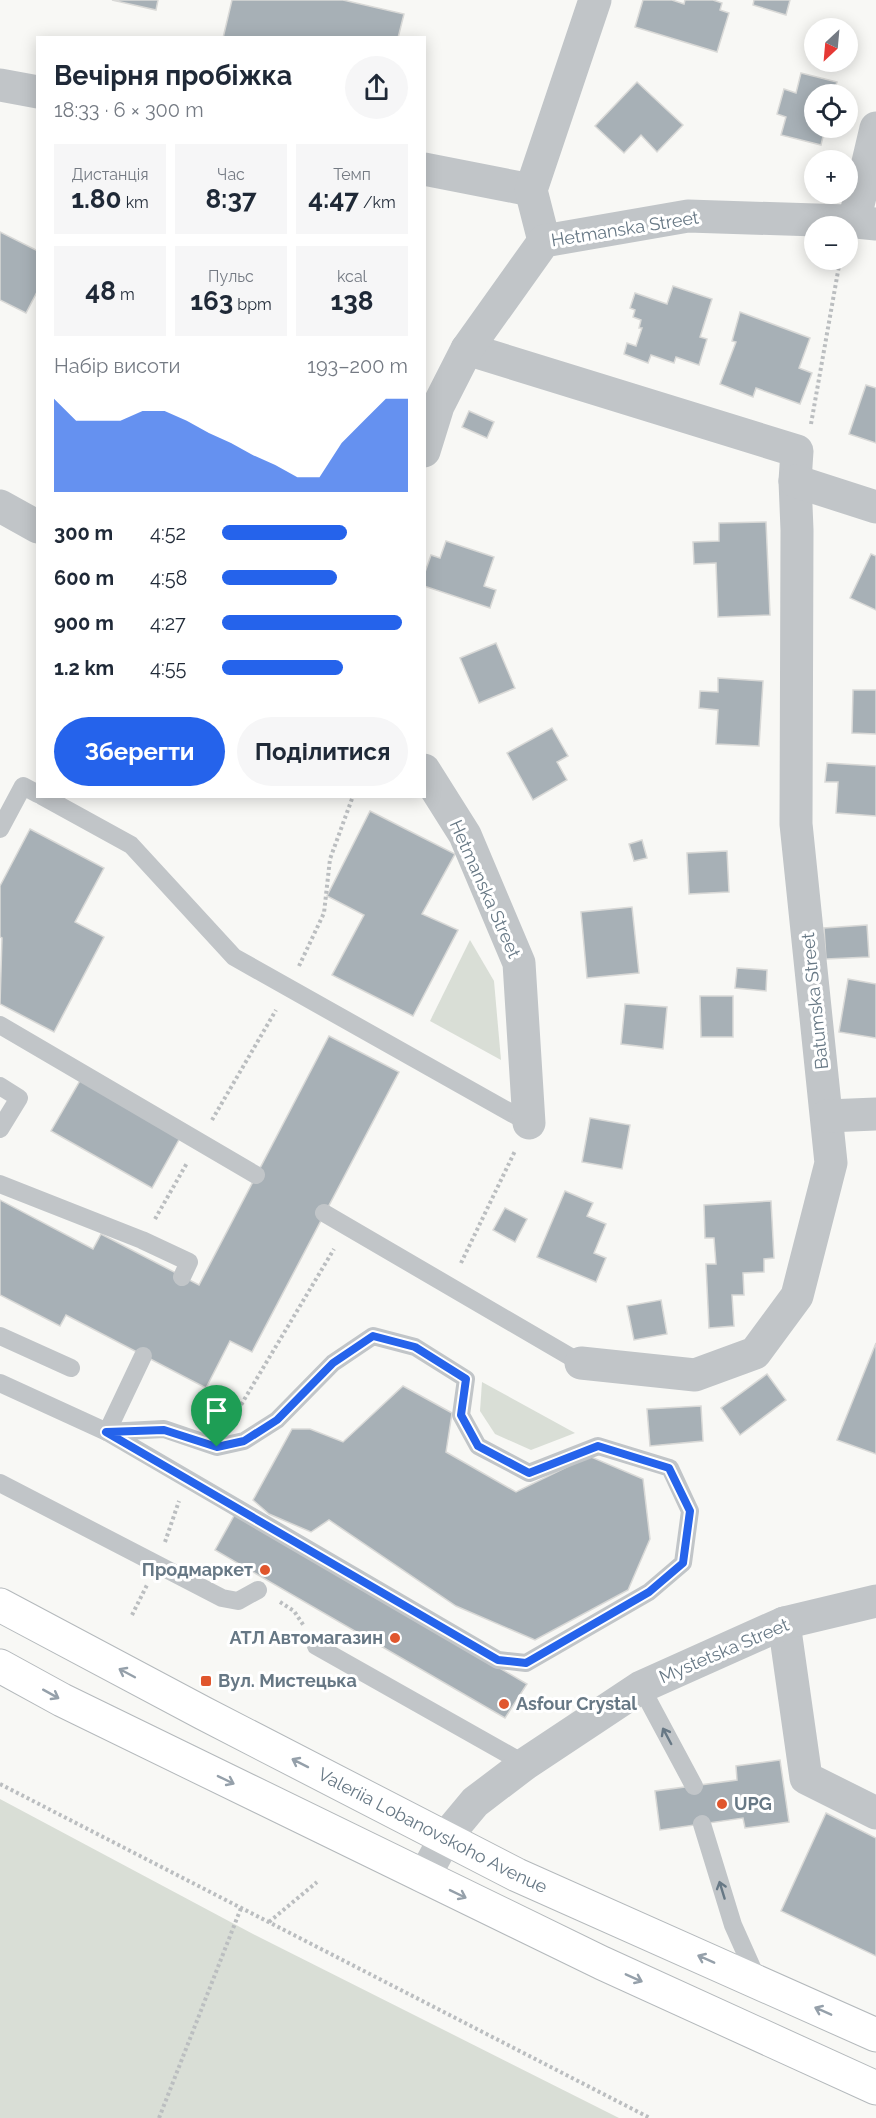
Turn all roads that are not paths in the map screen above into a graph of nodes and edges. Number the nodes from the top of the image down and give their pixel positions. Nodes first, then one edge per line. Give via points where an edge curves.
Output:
1 (595, 0) edge
2 (0, 85) edge
3 (36, 92) edge
4 (876, 128) edge
5 (426, 169) edge
6 (531, 190) junction
7 (865, 223) edge
8 (544, 241) junction
9 (467, 349) junction
10 (426, 444) edge
11 (796, 466) junction
12 (0, 506) edge
13 (876, 507) edge
14 (36, 526) edge
15 (426, 773) edge
16 (36, 793) edge
17 (46, 798) edge
18 (0, 829) edge
19 (0, 1025) edge
20 (0, 1086) edge
21 (876, 1114) edge
22 (826, 1116) junction
23 (529, 1123) joint
24 (0, 1129) edge
25 (256, 1174) dead end
26 (0, 1184) edge
27 (324, 1213) dead end
28 (182, 1277) dead end
29 (0, 1336) edge
30 (143, 1356) dead end
31 (581, 1363) joint
32 (71, 1368) dead end
33 (0, 1383) edge
34 (106, 1432) junction
35 (0, 1483) edge
36 (258, 1590) dead end
37 (876, 1601) edge
38 (0, 1605) edge
39 (784, 1623) junction
40 (316, 1646) dead end
41 (0, 1666) edge
42 (641, 1687) junction
43 (525, 1764) junction
44 (694, 1786) dead end
45 (876, 1813) edge
46 (702, 1824) dead end
47 (445, 1838) junction
48 (424, 1877) junction
49 (759, 1983) junction
50 (876, 2035) edge
51 (876, 2088) edge

1 - 6 street
2 - 3 street
4 - 7 street
5 - 6 street
6 - 8 street
7 - 8 street, Hetmanska Street via 688,216
8 - 9 street, Hetmanska Street
9 - 10 street, Hetmanska Street via 438,406
9 - 11 street
11 - 13 street
11 - 22 street, Batumska Street via 796,824
12 - 14 street
15 - 23 street, Hetmanska Street via 465,835 519,963
16 - 18 lane via 23,786
17 - 23 lane via 131,845 234,957
19 - 25 lane
20 - 24 lane via 19,1098
21 - 22 street
22 - 31 street, Batumska Street via 831,1163 797,1296 755,1353 695,1375
26 - 28 lane via 189,1262
27 - 31 lane
29 - 32 lane
30 - 34 lane
33 - 34 lane
34 - 34 lane via 498,1660 526,1663 649,1592 683,1563 690,1511 669,1468 598,1446 529,1473 478,1446 461,1415 466,1379 415,1347 373,1336 333,1363 277,1420 244,1441 217,1447 164,1430
35 - 36 lane via 222,1598 238,1601
37 - 39 street, Mystetska Street
47 -> 38 main road, Valeriia Lobanovskoho Avenue
39 - 42 street, Mystetska Street
39 - 45 street via 806,1778
40 - 43 lane
41 -> 48 main road
42 - 43 street, Mystetska Street
44 -> 42 lane
43 - 47 street, Mystetska Street via 475,1802
49 -> 46 lane via 733,1925
47 - 48 street, Mystetska Street
49 -> 47 main road, Valeriia Lobanovskoho Avenue via 517,1875
48 -> 51 main road
50 -> 49 main road, Valeriia Lobanovskoho Avenue

